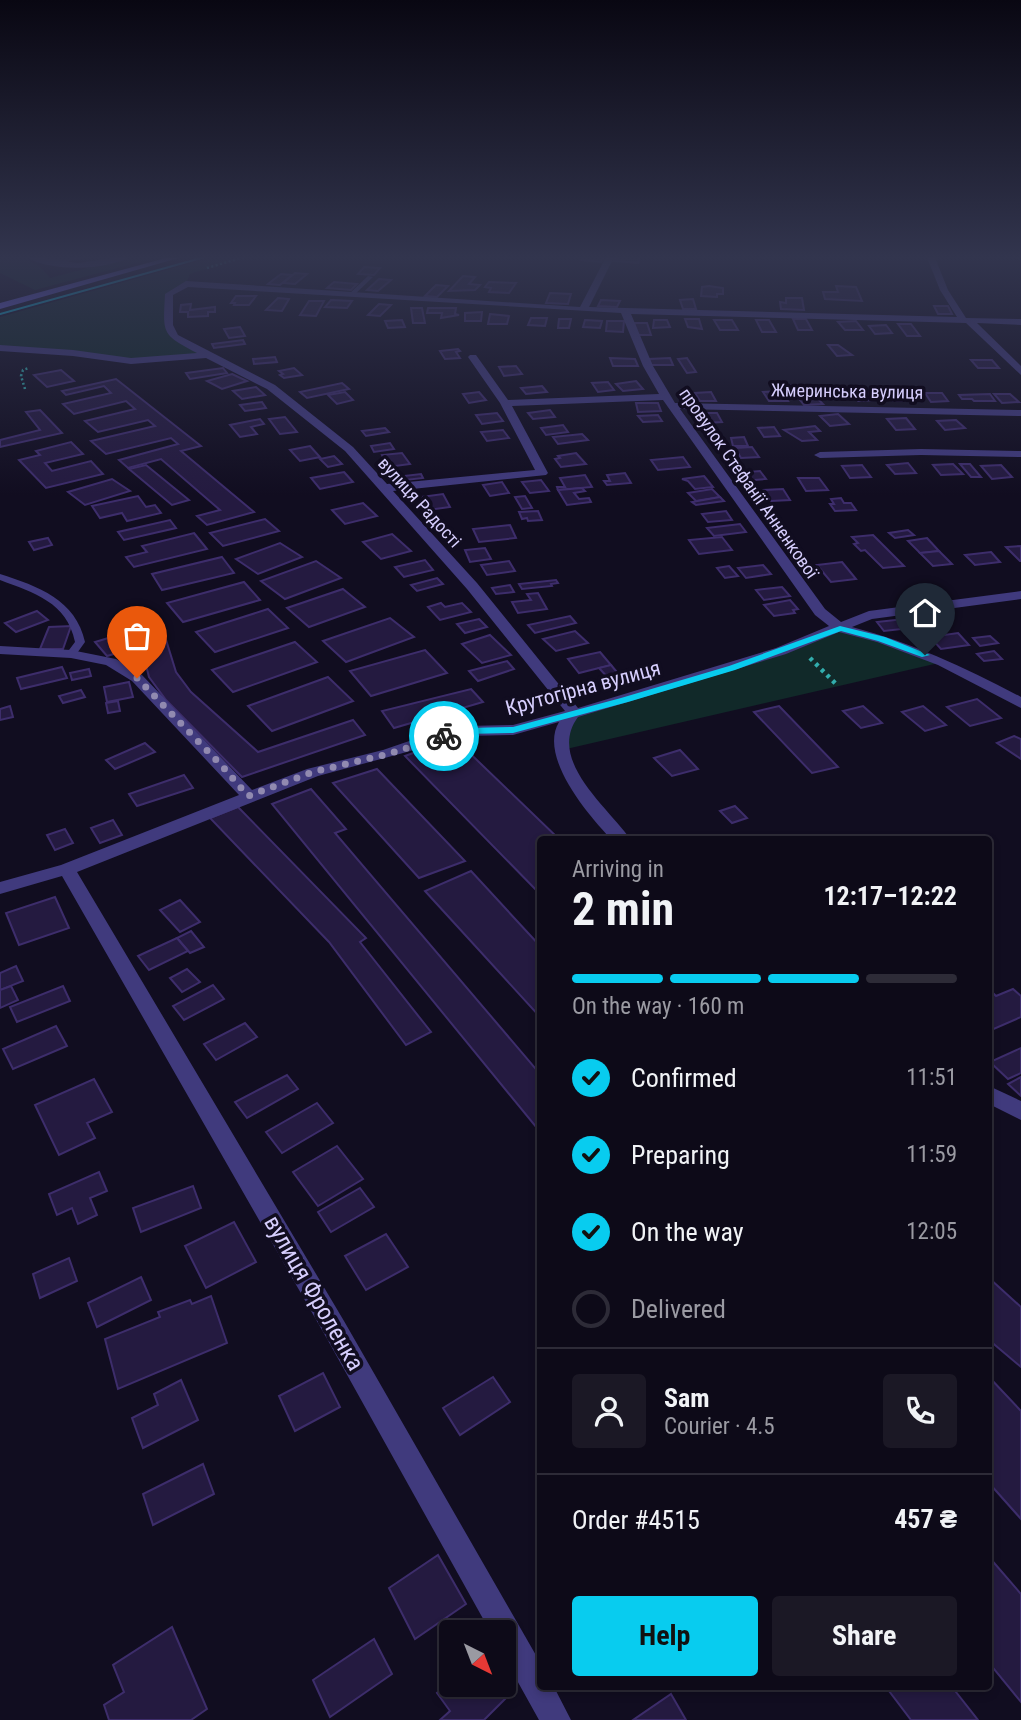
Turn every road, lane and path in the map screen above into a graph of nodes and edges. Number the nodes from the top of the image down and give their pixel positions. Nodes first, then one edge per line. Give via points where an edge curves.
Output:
1 (173, 335) edge
2 (635, 335) edge
3 (982, 335) edge
4 (0, 348) edge
5 (205, 355) junction
6 (473, 357) dead end
7 (1021, 372) edge
8 (669, 402) junction
9 (505, 403) junction
10 (1021, 413) edge
11 (1021, 454) edge
12 (820, 455) dead end
13 (384, 488) junction
14 (0, 577) edge
15 (1021, 595) edge
16 (840, 628) junction
17 (797, 645) junction
18 (0, 650) edge
19 (71, 654) junction
20 (838, 686) dead end
21 (1021, 703) edge
22 (574, 712) junction
23 (248, 796) junction
24 (619, 836) edge
25 (66, 869) junction
26 (0, 888) edge
27 (992, 1096) edge
28 (1021, 1111) edge
29 (537, 1686) edge
30 (539, 1690) edge
31 (556, 1720) edge

1 - 5 street, вулиця Радості
2 - 8 street, провулок Стефанії Анненкової
3 - 7 street
4 - 5 street via 131,361
5 - 13 street, вулиця Радості via 284,395 349,449
6 - 9 street
8 - 9 street, Жмеринська вулиця via 572,398
8 - 10 street, Жмеринська вулиця
8 - 16 street, провулок Стефанії Анненкової via 811,601
9 - 13 street via 542,473
11 - 12 street
13 - 22 street, вулиця Радості via 472,586
14 - 19 lane via 44,594 65,608 79,628 80,642
15 - 16 street, Крутогірна вулиця via 882,612
16 - 17 street, Крутогірна вулиця
16 - 21 street via 943,662
17 - 20 path
17 - 22 street, Крутогірна вулиця via 713,674
18 - 19 street
19 - 23 street via 111,662 137,678
22 - 23 street, Крутогірна вулиця via 513,730 466,731 424,741 313,772
22 - 24 street via 563,728 562,750 587,799
23 - 25 street, Крутогірна вулиця
25 - 26 street, Крутогірна вулиця
25 - 29 street, вулиця Фроленка
27 - 28 street
30 - 31 street, вулиця Фроленка

